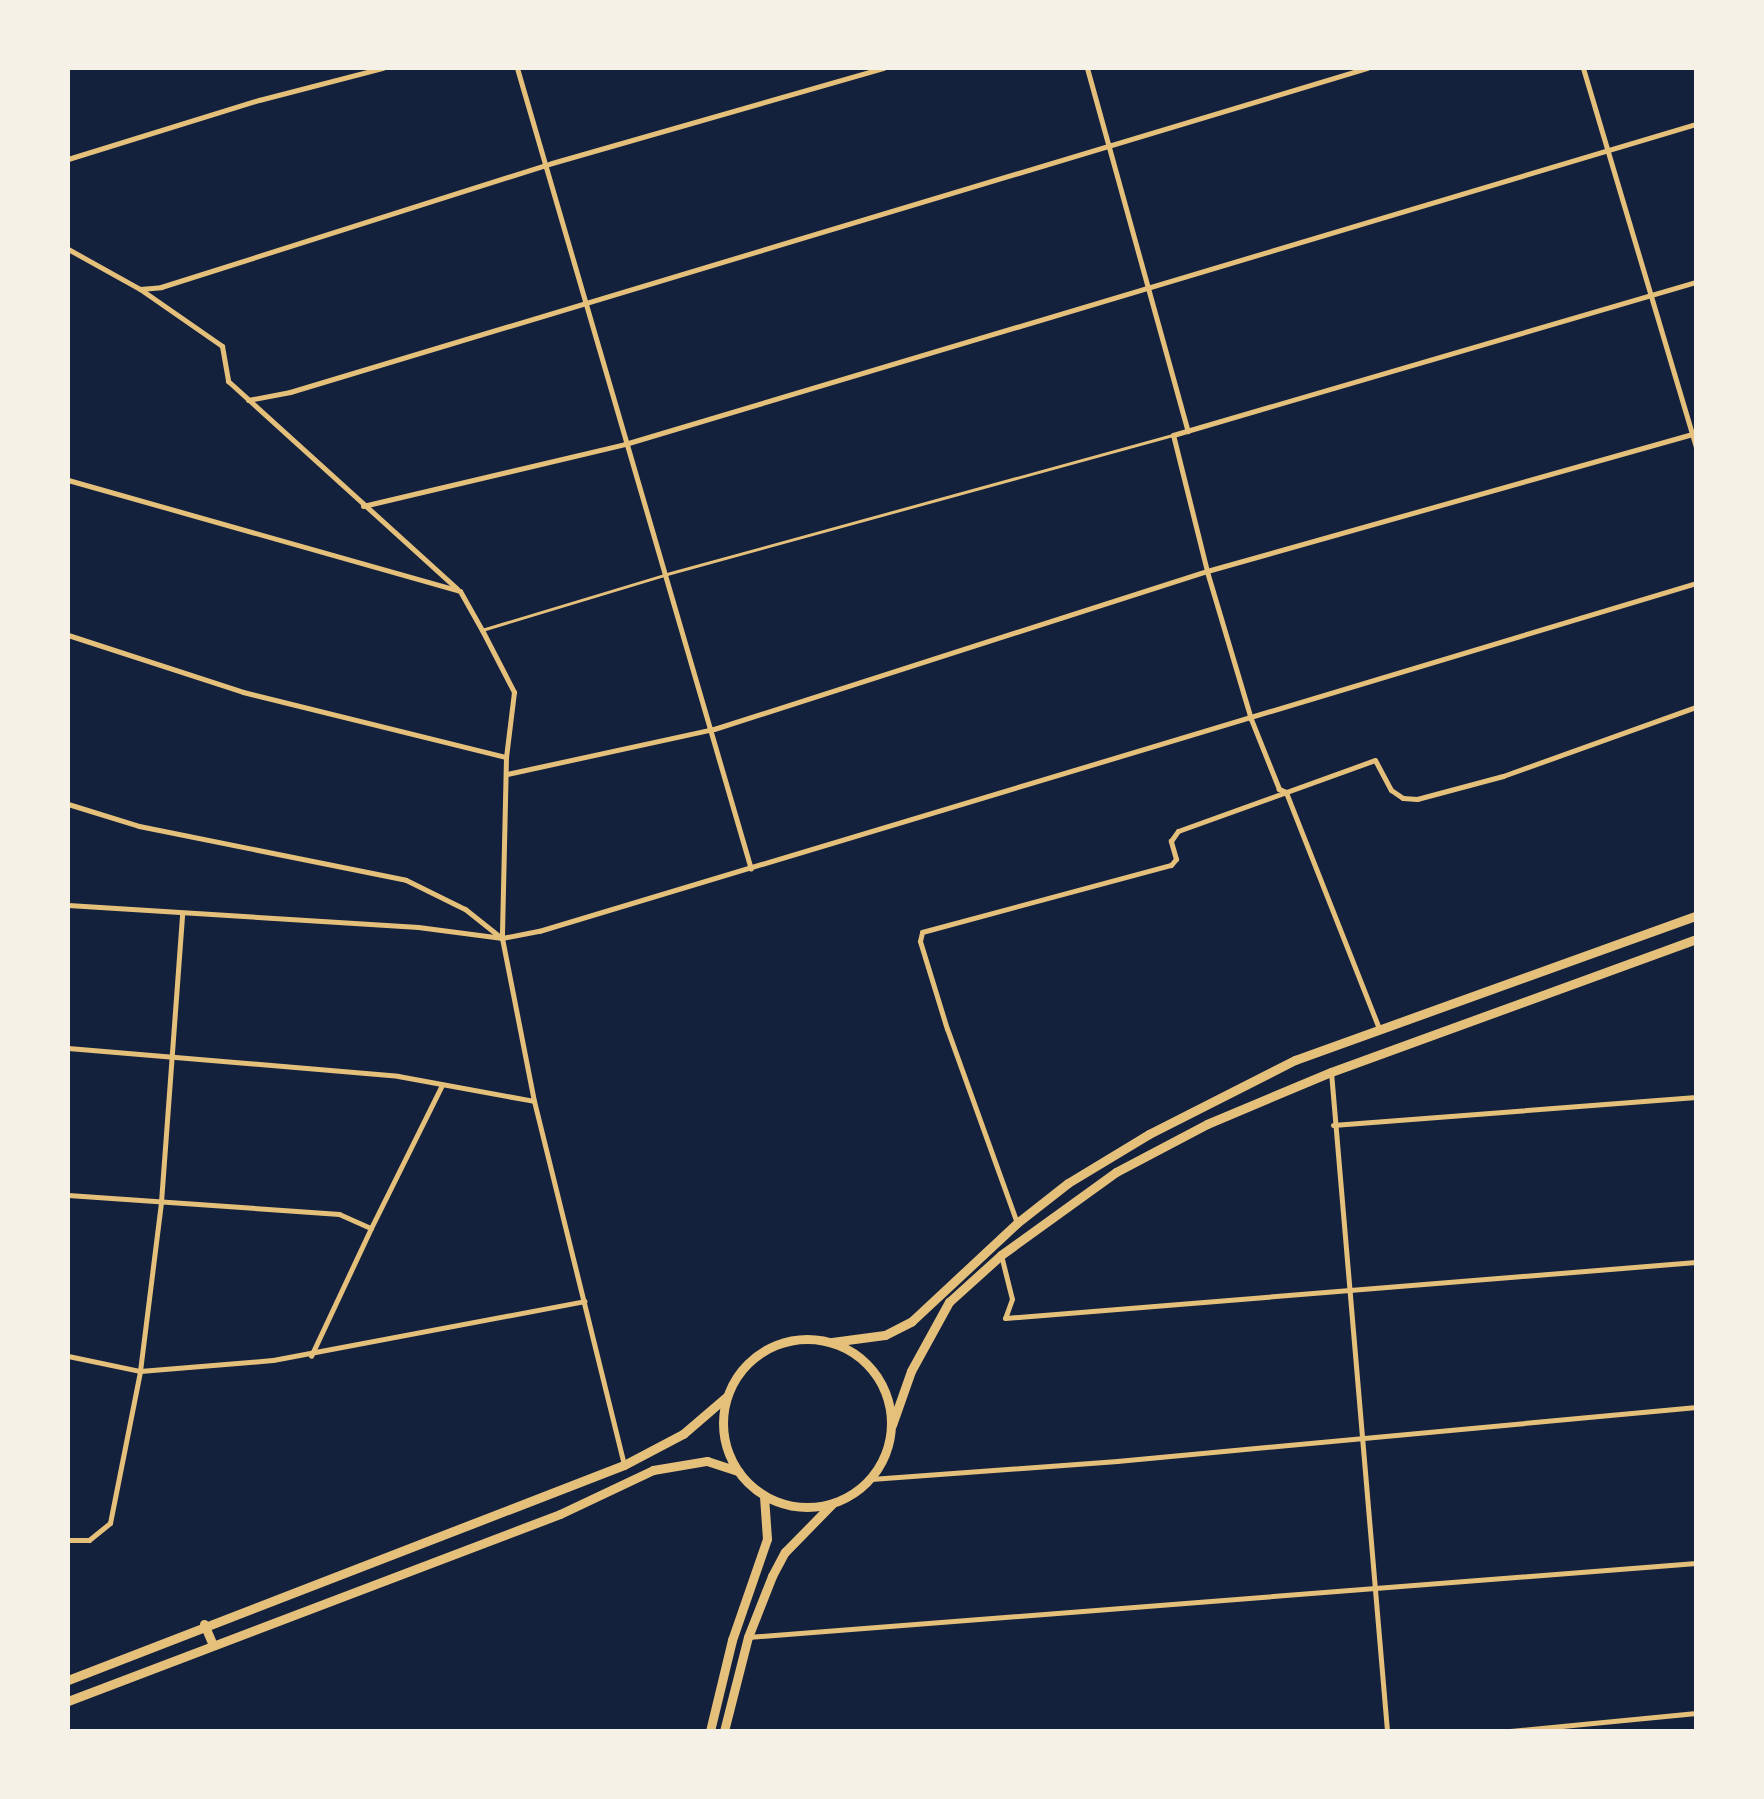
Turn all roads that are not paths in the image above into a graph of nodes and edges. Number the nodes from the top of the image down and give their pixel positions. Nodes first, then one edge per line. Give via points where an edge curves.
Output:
1 (383, 68) edge
2 (517, 68) edge
3 (884, 68) edge
4 (1087, 68) edge
5 (1367, 68) edge
6 (1583, 68) edge
7 (1696, 124) edge
8 (1110, 146) junction
9 (1607, 152) junction
10 (68, 159) edge
11 (545, 166) junction
12 (68, 249) edge
13 (1696, 282) edge
14 (140, 289) junction
15 (1151, 290) junction
16 (1650, 297) junction
17 (584, 301) junction
18 (248, 400) junction
19 (1188, 431) junction
20 (1694, 433) edge
21 (1173, 435) junction
22 (625, 444) junction
23 (1696, 447) edge
24 (68, 480) edge
25 (363, 506) junction
26 (1207, 571) junction
27 (663, 575) junction
28 (1696, 583) edge
29 (460, 591) junction
30 (482, 630) junction
31 (68, 635) edge
32 (1696, 708) edge
33 (1251, 719) junction
34 (708, 731) junction
35 (506, 757) junction
36 (507, 774) junction
37 (1286, 792) junction
38 (68, 804) edge
39 (751, 869) junction
40 (68, 905) edge
41 (182, 915) junction
42 (1696, 916) edge
43 (502, 938) junction
44 (1696, 939) edge
45 (1380, 1031) junction
46 (68, 1048) edge
47 (172, 1058) junction
48 (1331, 1072) junction
49 (442, 1085) junction
50 (1696, 1097) edge
51 (534, 1101) junction
52 (1332, 1125) junction
53 (68, 1195) edge
54 (161, 1202) junction
55 (1017, 1223) junction
56 (371, 1228) junction
57 (1001, 1255) junction
58 (1696, 1262) edge
59 (1348, 1292) junction
60 (584, 1301) junction
61 (832, 1342) junction
62 (68, 1356) edge
63 (311, 1356) junction
64 (140, 1371) junction
65 (726, 1397) junction
66 (1696, 1407) edge
67 (892, 1425) junction
68 (1361, 1437) junction
69 (624, 1465) junction
70 (738, 1471) junction
71 (871, 1479) junction
72 (764, 1496) junction
73 (833, 1503) junction
74 (68, 1540) edge
75 (1696, 1563) edge
76 (1375, 1591) junction
77 (204, 1624) junction
78 (748, 1637) junction
79 (212, 1643) junction
80 (68, 1680) edge
81 (68, 1701) edge
82 (1696, 1713) edge
83 (710, 1731) edge
84 (724, 1731) edge
85 (1387, 1731) edge
86 (1510, 1731) edge

1 - 10 street via 259,100
2 - 11 street
3 - 11 street
4 - 8 street
5 - 8 street
6 - 9 street
7 - 9 street
8 - 15 street
8 - 17 street
9 - 15 street
9 - 16 street
11 - 14 street via 161,287
11 - 17 street
12 - 14 street
13 - 16 street
14 - 18 street via 222,346 228,381
15 - 19 street
15 - 22 street
16 - 19 street
16 - 20 street
17 - 18 street via 290,392
17 - 22 street
18 - 25 street
19 - 21 street
20 - 23 street
20 - 26 street
21 - 26 street
21 - 27 lane
22 - 25 street
22 - 27 street
24 - 29 street
25 - 29 street
26 - 33 street
26 - 34 street
27 - 30 lane
27 - 34 street
28 - 33 street
29 - 30 street
30 - 35 street via 514,692
31 - 35 street via 243,692
32 - 37 street via 1503,776 1417,799 1402,798 1391,790 1375,760
33 - 37 street via 1279,789
33 - 39 street
34 - 36 street
34 - 39 street
35 - 36 street
36 - 43 street
37 - 45 street
37 - 55 street via 1172,835 1176,859 1171,865 922,932 920,941 947,1029
38 - 43 street via 139,826 406,880 465,909
39 - 43 street via 610,912
40 - 41 street
41 - 43 street via 418,927
41 - 47 street
42 - 45 main road
43 - 51 street
44 - 48 main road
45 - 55 main road via 1295,1060 1149,1134 1068,1183
46 - 47 street
47 - 49 street via 398,1076
47 - 54 street
48 - 52 street
48 - 57 main road via 1207,1124 1115,1172
49 - 51 street
49 - 56 street
50 - 52 street
51 - 60 street
52 - 59 street
53 - 54 street
54 - 56 street via 339,1214
54 - 64 street
55 - 61 main road via 912,1321 886,1335
56 - 63 street
57 - 59 street via 1012,1299 1005,1318
57 - 67 main road via 936,1318
58 - 59 street
59 - 68 street
60 - 63 street
60 - 69 street
61 - 65 main road via 806,1338 780,1342 747,1364
61 - 67 main road via 857,1354 876,1374 888,1398
62 - 64 street
63 - 64 street
64 - 74 street via 110,1523 89,1539
65 - 69 main road via 683,1434
65 - 70 main road via 722,1422 726,1448
66 - 68 street
67 - 71 main road via 886,1454
68 - 71 street
68 - 76 street
69 - 77 main road
70 - 72 main road
70 - 79 main road via 708,1461 653,1470 560,1514
71 - 73 main road
72 - 73 main road via 786,1505
72 - 83 main road via 767,1539 732,1640
73 - 78 main road via 785,1552
75 - 76 street
76 - 78 street
76 - 85 street
77 - 79 main road
77 - 80 main road
78 - 84 main road
79 - 81 main road
82 - 86 street

